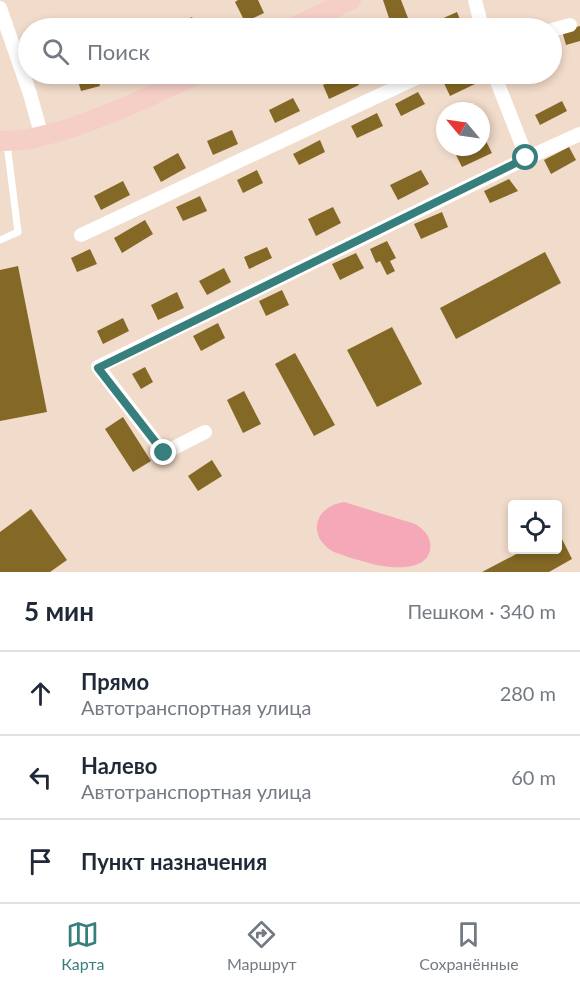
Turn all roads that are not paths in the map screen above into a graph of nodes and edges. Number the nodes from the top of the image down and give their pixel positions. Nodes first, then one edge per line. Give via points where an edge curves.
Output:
1 (351, 0) edge
2 (475, 0) edge
3 (0, 8) edge
4 (313, 18) edge
5 (480, 18) edge
6 (570, 25) dead end
7 (562, 27) edge
8 (18, 60) edge
9 (27, 84) edge
10 (176, 84) edge
11 (404, 84) edge
12 (498, 84) edge
13 (580, 134) edge
14 (39, 137) junction
15 (3, 141) edge
16 (526, 158) junction
17 (81, 235) dead end
18 (0, 240) edge
19 (205, 432) dead end

1 - 4 street
2 - 5 street
3 - 8 street
6 - 7 street
9 - 14 street
10 - 14 street via 128,106
11 - 17 street
12 - 16 street
13 - 16 street
14 - 15 street
15 - 18 lane via 18,232
16 - 19 street via 98,368 164,453

